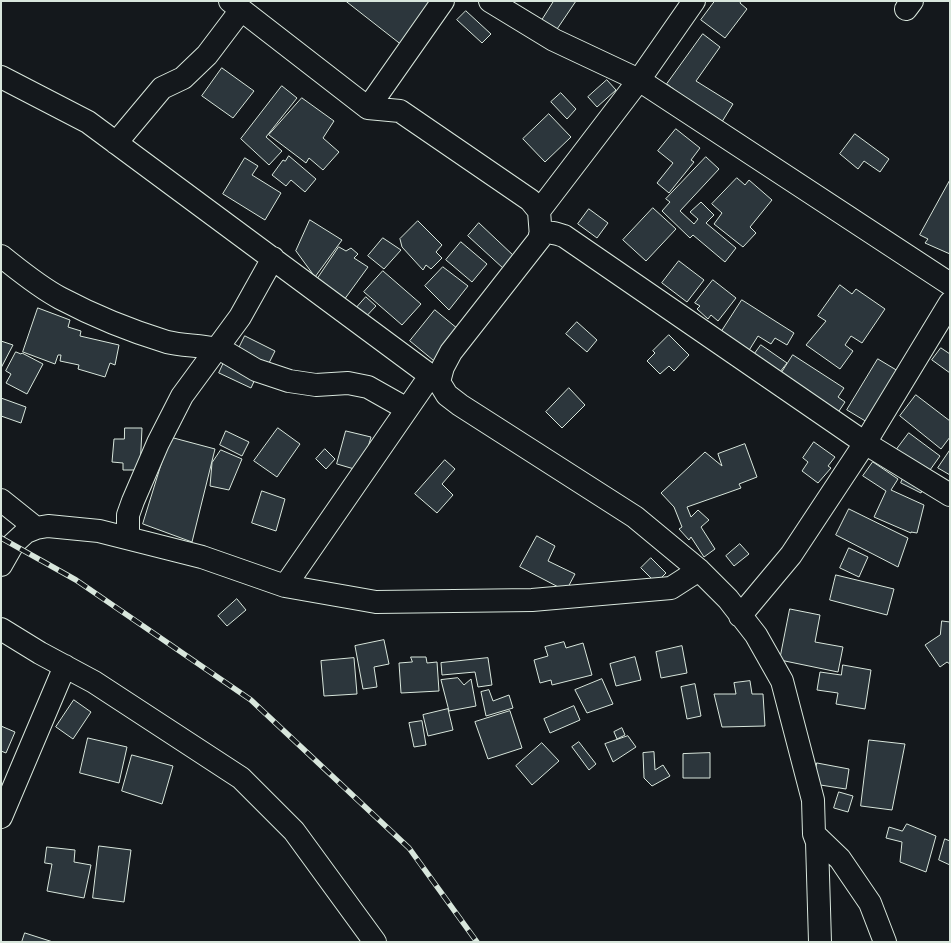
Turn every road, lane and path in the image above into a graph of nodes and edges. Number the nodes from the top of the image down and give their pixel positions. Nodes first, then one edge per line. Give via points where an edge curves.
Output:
1 (444, 1) edge
2 (490, 1) edge
3 (694, 1) edge
4 (235, 5) edge
5 (1, 77) edge
6 (638, 80) junction
7 (368, 108) junction
8 (116, 143) junction
9 (539, 211) junction
10 (540, 235) junction
11 (1, 256) edge
12 (273, 258) junction
13 (950, 284) edge
14 (950, 302) edge
15 (216, 348) junction
16 (435, 379) junction
17 (407, 409) junction
18 (865, 443) junction
19 (950, 495) edge
20 (1, 500) edge
21 (36, 528) junction
22 (128, 538) junction
23 (1, 565) edge
24 (699, 570) junction
25 (285, 586) junction
26 (740, 616) junction
27 (1, 629) edge
28 (65, 666) junction
29 (1, 817) edge
30 (814, 834) junction
31 (375, 942) edge
32 (820, 942) edge
33 (885, 942) edge

1 - 7 street
2 - 6 street via 554,40
3 - 6 street
4 - 7 street
4 - 8 street via 207,55 183,78 162,88
5 - 8 street via 88,122
6 - 9 street
6 - 13 street
7 - 9 street via 400,111 530,200
8 - 12 street
9 - 10 street
10 - 16 street via 451,352
10 - 18 street via 554,232 564,236
11 - 15 street via 39,285 94,314 169,342
12 - 15 street via 240,317
12 - 16 street
14 - 18 street
15 - 17 street via 256,370 289,381 368,387
15 - 22 street via 182,396 158,443 128,515
16 - 17 street
16 - 24 street via 460,405 635,517
17 - 25 street
18 - 19 street
18 - 26 street via 791,555
20 - 21 street
21 - 22 street via 48,526 99,531
21 - 23 street via 13,544
22 - 25 street via 202,557
24 - 25 street via 671,588 532,600 376,602
24 - 26 street
26 - 30 street via 756,636 782,681 813,800
27 - 28 street
28 - 29 street
28 - 31 street via 241,778 294,831
30 - 32 street via 817,842
30 - 33 street via 840,859 870,904

